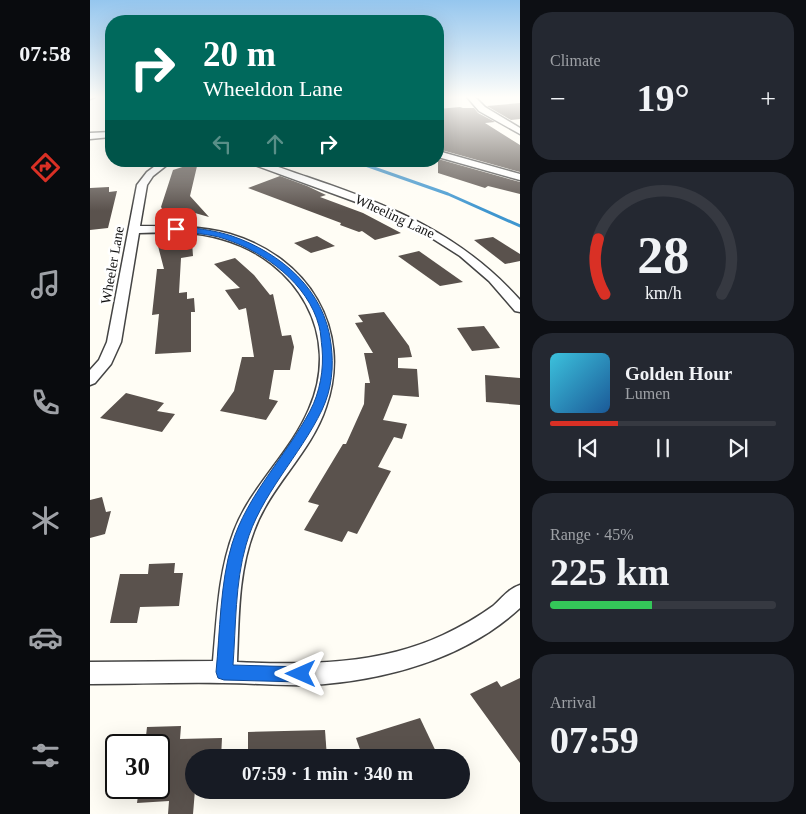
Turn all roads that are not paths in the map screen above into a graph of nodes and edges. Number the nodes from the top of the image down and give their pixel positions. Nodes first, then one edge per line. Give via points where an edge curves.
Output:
1 (105, 135) edge
2 (90, 136) edge
3 (444, 156) edge
4 (159, 167) edge
5 (265, 167) edge
6 (520, 177) edge
7 (134, 230) junction
8 (520, 308) edge
9 (90, 380) edge
10 (520, 594) edge
11 (224, 672) junction
12 (90, 673) edge

1 - 2 street
3 - 6 street
4 - 7 street, Wheeler Lane via 144,181
5 - 8 street, Wheeling Lane via 375,205 429,230 489,274
7 - 9 street, Wheeler Lane via 114,342 106,361
7 - 11 street via 202,231 228,237 262,253 284,268 308,293 320,314 327,338 327,376 317,408 303,435 257,503 239,544
10 - 11 street via 475,628 436,648 395,662 312,674
11 - 12 street

